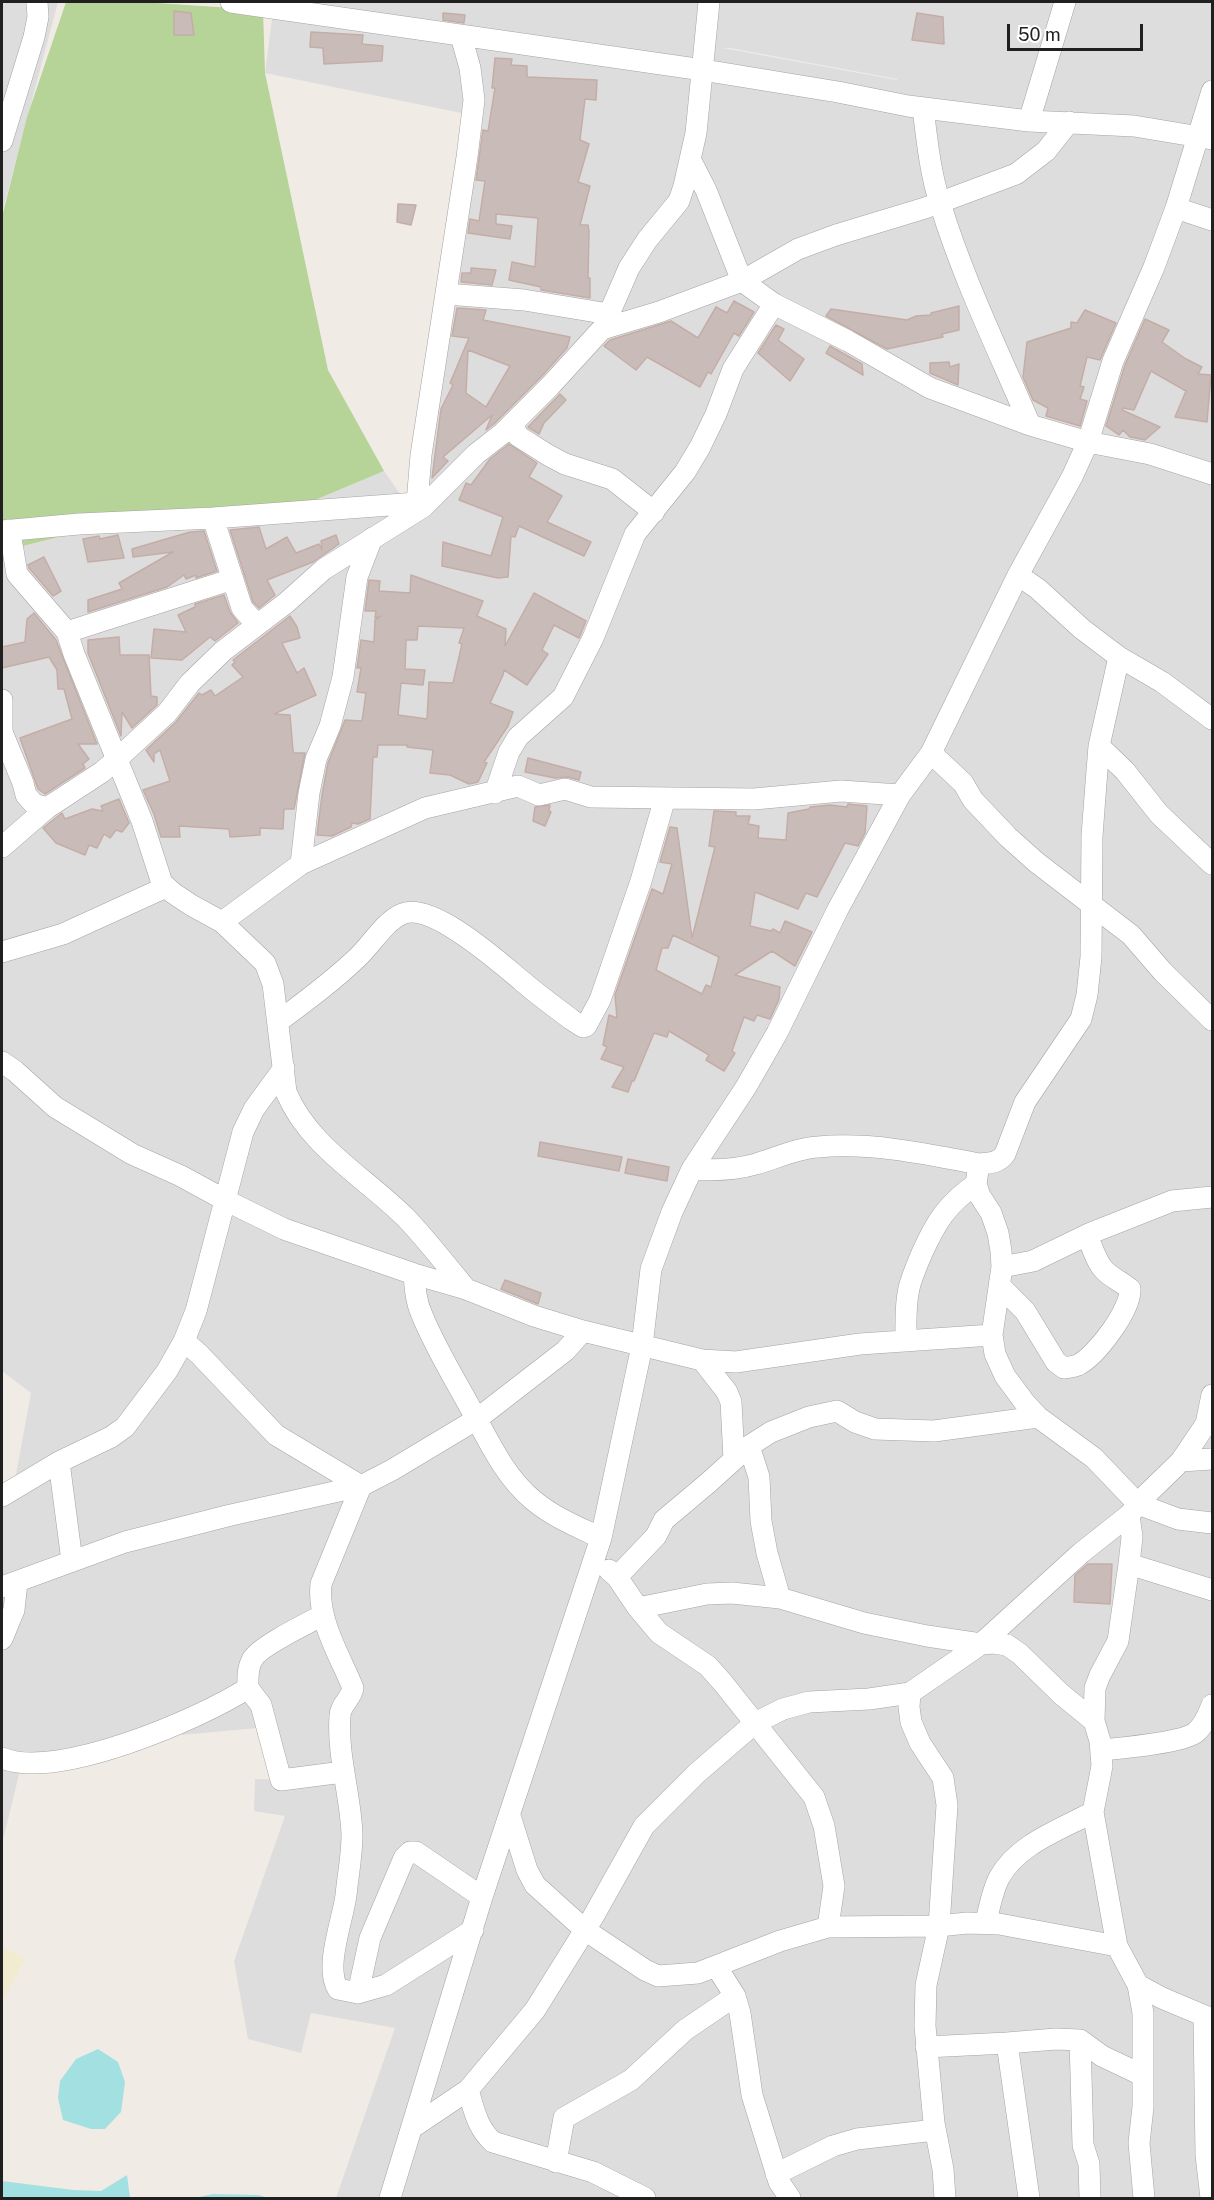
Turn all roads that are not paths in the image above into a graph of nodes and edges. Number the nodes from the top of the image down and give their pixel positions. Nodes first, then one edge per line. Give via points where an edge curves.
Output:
1 (37, 2) edge
2 (231, 2) edge
3 (709, 2) edge
4 (1065, 2) edge
5 (269, 4) edge
6 (461, 36) junction
7 (703, 70) junction
8 (1212, 91) edge
9 (923, 108) junction
10 (1029, 121) junction
11 (1069, 122) junction
12 (1205, 137) edge
13 (2, 141) edge
14 (690, 159) junction
15 (939, 202) junction
16 (1176, 208) junction
17 (1212, 220) edge
18 (742, 281) junction
19 (446, 294) junction
20 (774, 304) junction
21 (605, 322) junction
22 (512, 424) junction
23 (1030, 424) junction
24 (1088, 442) junction
25 (1212, 474) edge
26 (420, 505) junction
27 (654, 512) junction
28 (213, 518) junction
29 (5, 530) edge
30 (372, 538) junction
31 (1018, 575) junction
32 (233, 579) junction
33 (257, 624) junction
34 (67, 632) junction
35 (1119, 657) junction
36 (2, 700) edge
37 (1212, 719) edge
38 (1099, 747) junction
39 (931, 753) junction
40 (116, 760) junction
41 (495, 793) junction
42 (900, 795) junction
43 (664, 798) junction
44 (48, 808) junction
45 (2, 847) edge
46 (301, 864) junction
47 (1212, 864) edge
48 (166, 887) junction
49 (1091, 904) junction
50 (222, 922) junction
51 (2, 952) edge
52 (1212, 1020) edge
53 (279, 1021) junction
54 (2, 1062) edge
55 (284, 1068) junction
56 (692, 1169) junction
57 (977, 1174) junction
58 (1212, 1197) edge
59 (225, 1200) junction
60 (1087, 1235) junction
61 (414, 1274) junction
62 (1000, 1276) junction
63 (466, 1289) junction
64 (583, 1330) junction
65 (993, 1335) junction
66 (906, 1340) junction
67 (184, 1341) junction
68 (642, 1346) junction
69 (702, 1360) junction
70 (1212, 1395) edge
71 (1038, 1417) junction
72 (477, 1419) junction
73 (741, 1453) junction
74 (1212, 1459) edge
75 (1181, 1461) junction
76 (59, 1462) junction
77 (361, 1486) junction
78 (2, 1496) edge
79 (1133, 1509) junction
80 (1212, 1523) edge
81 (598, 1548) junction
82 (72, 1561) junction
83 (1129, 1564) junction
84 (617, 1577) junction
85 (9, 1584) edge
86 (1212, 1590) edge
87 (780, 1598) junction
88 (638, 1608) junction
89 (323, 1615) junction
90 (2, 1639) edge
91 (981, 1644) junction
92 (248, 1688) junction
93 (910, 1693) junction
94 (1212, 1705) edge
95 (1094, 1721) junction
96 (755, 1723) junction
97 (1101, 1750) junction
98 (2, 1758) edge
99 (343, 1772) junction
100 (1093, 1812) junction
101 (510, 1816) junction
102 (482, 1897) junction
103 (986, 1923) junction
104 (939, 1926) junction
105 (828, 1928) junction
106 (473, 1930) junction
107 (585, 1930) junction
108 (1118, 1946) junction
109 (716, 1966) junction
110 (1138, 1985) junction
111 (358, 1993) junction
112 (735, 1996) junction
113 (1208, 2018) edge
114 (1080, 2040) junction
115 (1007, 2043) junction
116 (926, 2047) junction
117 (1142, 2075) junction
118 (468, 2090) junction
119 (412, 2127) junction
120 (935, 2130) junction
121 (556, 2162) junction
122 (776, 2174) junction
123 (390, 2199) edge
124 (645, 2199) edge
125 (790, 2199) edge
126 (945, 2199) edge
127 (1029, 2199) edge
128 (1090, 2199) edge
129 (1144, 2199) edge
130 (1211, 2199) edge

1 - 13 street via 34,37
2 - 5 street
3 - 7 street
4 - 10 street
5 - 6 street
6 - 7 street
6 - 19 street via 474,100
7 - 9 street
7 - 14 street
8 - 12 street
9 - 10 street
9 - 15 street
10 - 11 street
11 - 12 street via 1134,126
11 - 15 street via 1046,151 1016,174
12 - 16 street
14 - 18 street
14 - 21 street via 679,201 629,268
15 - 18 street via 798,249
15 - 23 street
16 - 17 street
16 - 24 street via 1113,361
18 - 20 street
18 - 21 street via 659,312
19 - 21 street via 524,300
19 - 26 street via 421,455
20 - 23 street via 930,388
20 - 27 street via 733,369 700,447
21 - 22 street
22 - 26 street
22 - 27 street via 518,436 548,455 612,479
23 - 24 street
24 - 25 street via 1150,454
24 - 31 street
26 - 28 street
26 - 30 street
27 - 41 street via 635,534 563,696 518,737
28 - 29 street
28 - 32 street
29 - 34 street via 11,538 17,574
30 - 33 street via 324,569
30 - 46 street via 357,578 343,677 316,759
31 - 35 street
31 - 39 street
32 - 33 street via 242,608
32 - 34 street
33 - 40 street via 223,651 190,683 167,713
34 - 40 street
35 - 37 street via 1162,682
35 - 38 street
36 - 44 street via 2,732 26,795 34,804
38 - 47 street via 1125,771 1159,814
38 - 49 street
39 - 42 street
39 - 49 street via 963,783 973,800 1008,837
40 - 44 street
40 - 48 street
41 - 43 street via 518,786 539,795 565,789 591,797
41 - 46 street via 425,808
42 - 43 street via 841,791 754,799
42 - 56 street via 777,1033
43 - 53 street via 600,1000 586,1026 572,1020 471,940 418,912 391,921 358,958
44 - 45 street
46 - 50 street
48 - 50 street
48 - 51 street via 63,934
49 - 52 street via 1131,934
49 - 57 street via 1091,957 1081,1019 1025,1102 1005,1154
50 - 53 street via 265,963
53 - 55 street
54 - 59 street via 64,1113 132,1154
55 - 59 street via 254,1109 243,1132
55 - 63 street via 286,1092 306,1128 405,1218
56 - 57 street via 724,1171 816,1147 855,1145
56 - 68 street via 651,1269
57 - 62 street via 998,1233
57 - 66 street via 946,1208 931,1234 908,1290
58 - 60 street via 1172,1201
59 - 61 street via 284,1229
59 - 67 street via 196,1311
60 - 62 street
60 - 62 street via 1100,1266 1127,1286 1130,1293 1108,1335 1076,1367 1064,1368 1056,1362
61 - 63 street
61 - 72 street via 422,1314
62 - 65 street
63 - 64 street
64 - 68 street
64 - 72 street via 565,1351
65 - 66 street
65 - 71 street via 995,1354 1005,1376
66 - 69 street via 736,1362
67 - 76 street via 167,1371 124,1427
67 - 77 street via 276,1435
68 - 69 street
68 - 81 street
69 - 73 street via 727,1392
70 - 75 street via 1206,1424
71 - 73 street via 934,1431 875,1429 832,1411 789,1424
71 - 79 street via 1094,1458
72 - 77 street
72 - 81 street via 496,1456 520,1488
73 - 84 street via 664,1520 656,1536
73 - 87 street via 759,1477 761,1521
74 - 75 street
75 - 79 street
76 - 78 street
76 - 82 street
77 - 82 street via 163,1531
77 - 89 street via 321,1584
79 - 80 street
79 - 83 street
79 - 91 street
81 - 84 street
81 - 101 street
82 - 85 street
83 - 86 street
83 - 95 street via 1118,1641 1095,1688
84 - 88 street
85 - 90 street via 14,1610
87 - 88 street via 707,1594
87 - 91 street via 864,1623
88 - 96 street via 659,1633 708,1666
89 - 92 street via 252,1658
89 - 99 street via 353,1688 340,1716
91 - 93 street
91 - 95 street via 1007,1645
92 - 98 street via 180,1724 84,1757 22,1763
92 - 99 street via 261,1705 281,1780
93 - 96 street via 809,1702
93 - 104 street via 911,1722 945,1785
94 - 97 street via 1202,1727 1193,1734
95 - 97 street
96 - 105 street via 814,1797 824,1826 834,1886
96 - 107 street via 644,1826
97 - 100 street via 1102,1766
99 - 111 street via 352,1841 332,1977 338,1989
100 - 103 street via 1035,1842 1012,1861 995,1887
100 - 108 street
101 - 102 street
101 - 107 street via 535,1885
102 - 106 street
102 - 111 street via 416,1852 410,1852 370,1938
103 - 104 street
103 - 108 street
104 - 105 street
104 - 116 street via 926,1985
105 - 109 street via 780,1941
106 - 111 street via 386,1985
106 - 119 street
107 - 109 street via 658,1976 698,1973
107 - 118 street via 535,2010
108 - 110 street
109 - 112 street
110 - 113 street
110 - 117 street via 1143,2013
112 - 121 street via 685,2030 632,2080 564,2118
112 - 122 street via 752,2095
113 - 130 street via 1206,2155
114 - 115 street
114 - 117 street
114 - 128 street via 1083,2145 1089,2164
115 - 116 street
115 - 127 street
116 - 120 street
117 - 129 street via 1139,2143
118 - 119 street
118 - 121 street via 477,2121 493,2142
119 - 123 street
120 - 122 street via 857,2139 833,2146
120 - 126 street
121 - 124 street via 593,2172
122 - 125 street

